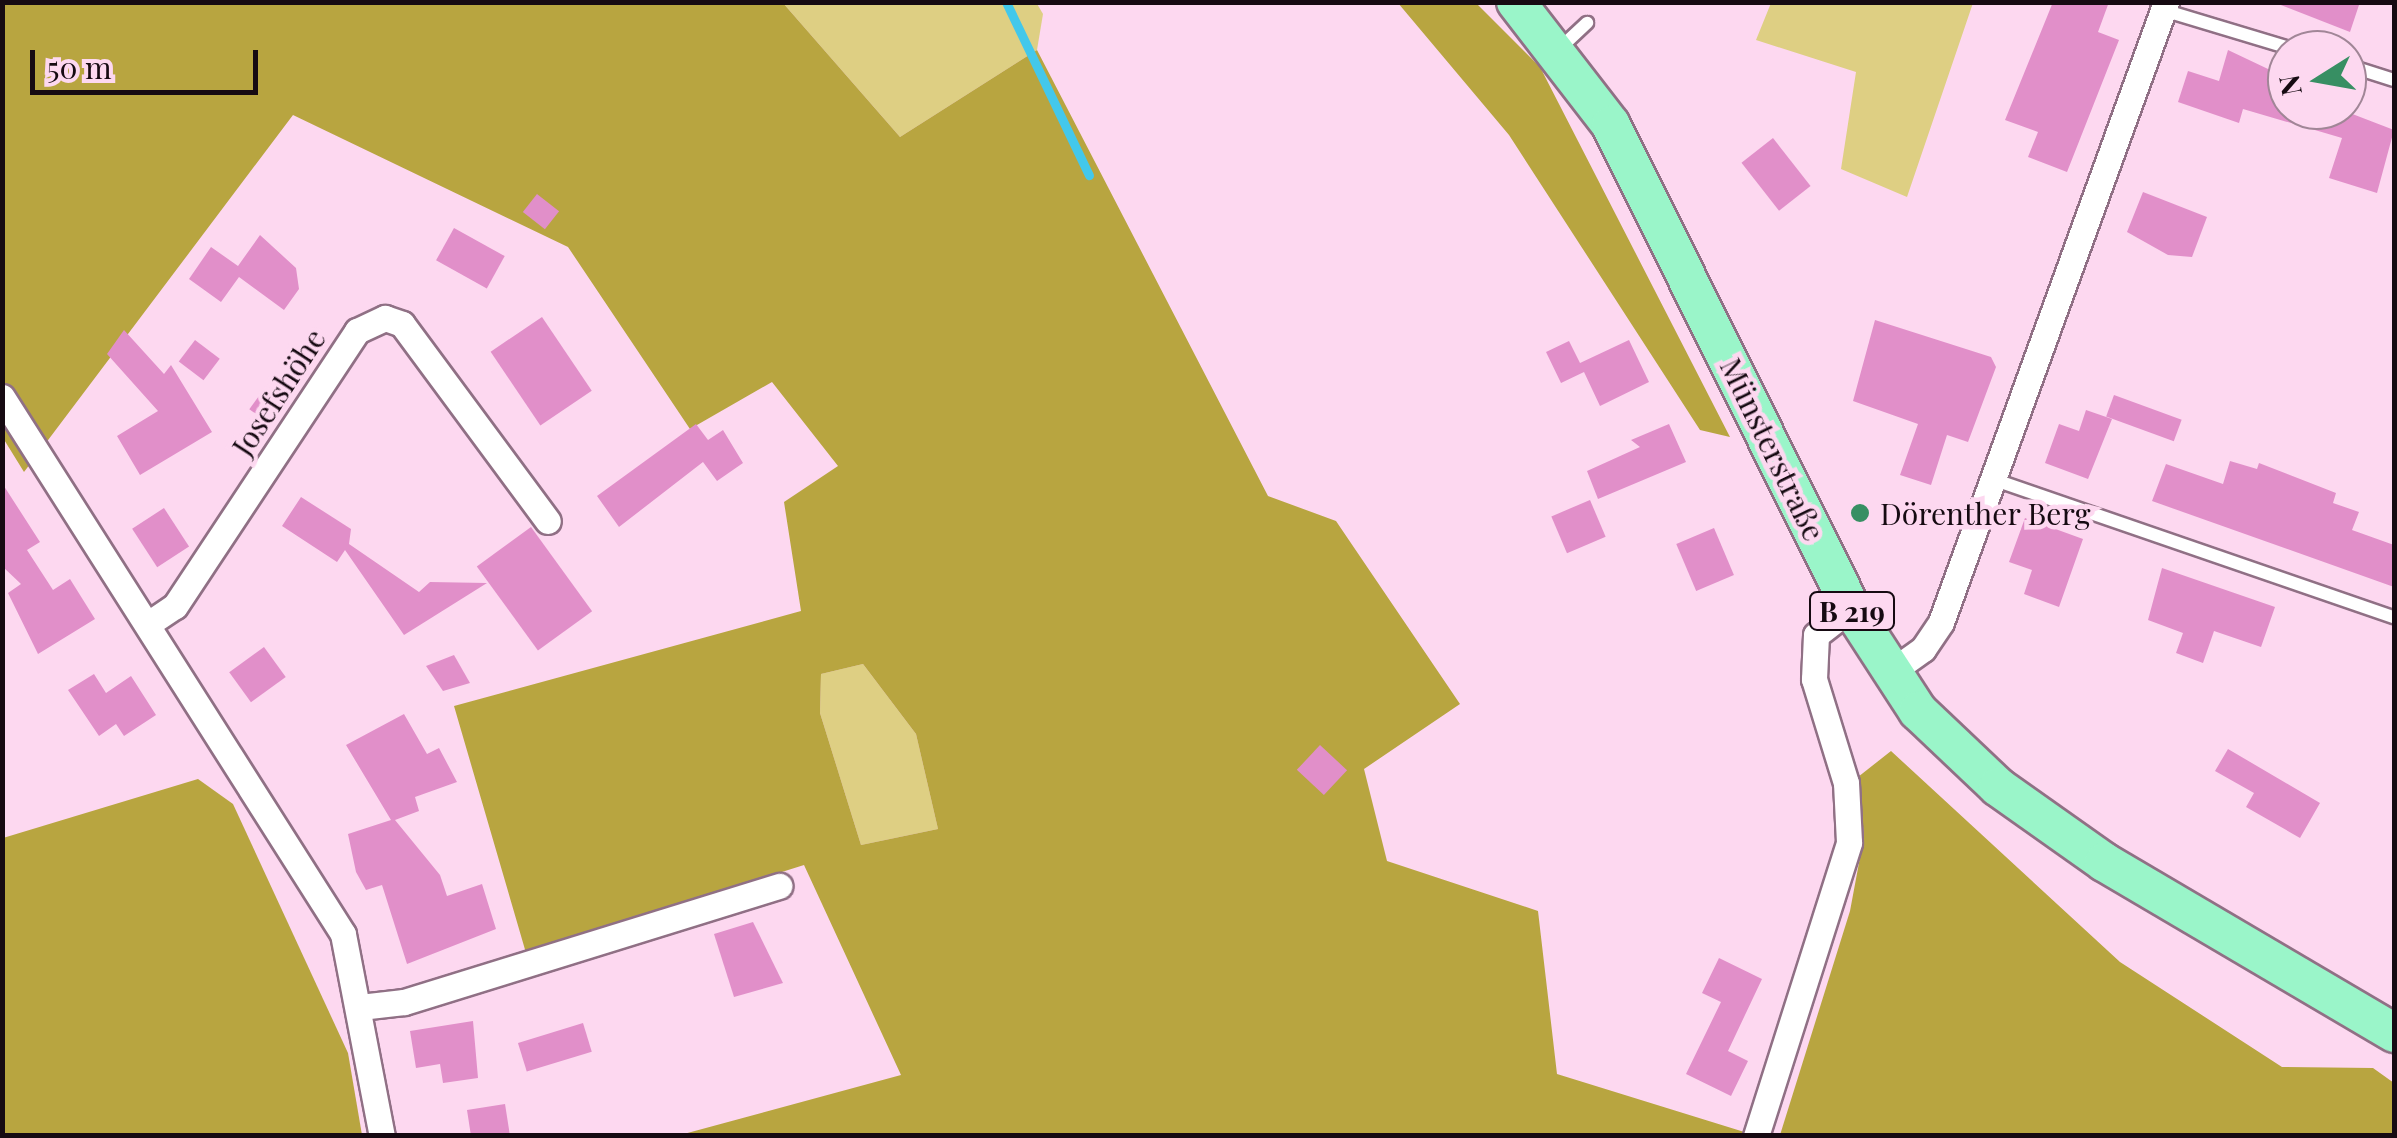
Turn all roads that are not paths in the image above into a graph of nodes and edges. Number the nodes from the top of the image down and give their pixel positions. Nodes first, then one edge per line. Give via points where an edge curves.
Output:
1 (1516, 2) edge
2 (2164, 6) edge
3 (1588, 23) dead end
4 (2267, 40) edge
5 (1558, 50) junction
6 (2367, 72) edge
7 (2394, 80) edge
8 (2, 397) edge
9 (1998, 480) junction
10 (548, 521) dead end
11 (1851, 608) junction
12 (2394, 617) edge
13 (148, 624) junction
14 (1888, 674) junction
15 (780, 886) dead end
16 (360, 1007) junction
17 (2394, 1033) edge
18 (382, 1136) edge
19 (1756, 1136) edge

1 - 5 main road, Münsterstraße / B 219
2 - 4 lane
2 - 9 street
3 - 5 lane
5 - 11 main road, Münsterstraße / B 219 via 1656,207
6 - 7 lane
8 - 13 street
9 - 12 lane
9 - 14 street via 1940,622 1923,649
10 - 13 street, Josefshöhe via 402,324 385,318 357,331 186,591
11 - 14 main road, Münsterstraße / B 219
11 - 19 street via 1816,635 1814,679 1846,783 1849,842
13 - 16 street via 343,934
14 - 17 main road, Münsterstraße / B 219 via 1954,749 2043,820 2157,896
15 - 16 street via 404,1002
16 - 18 street

